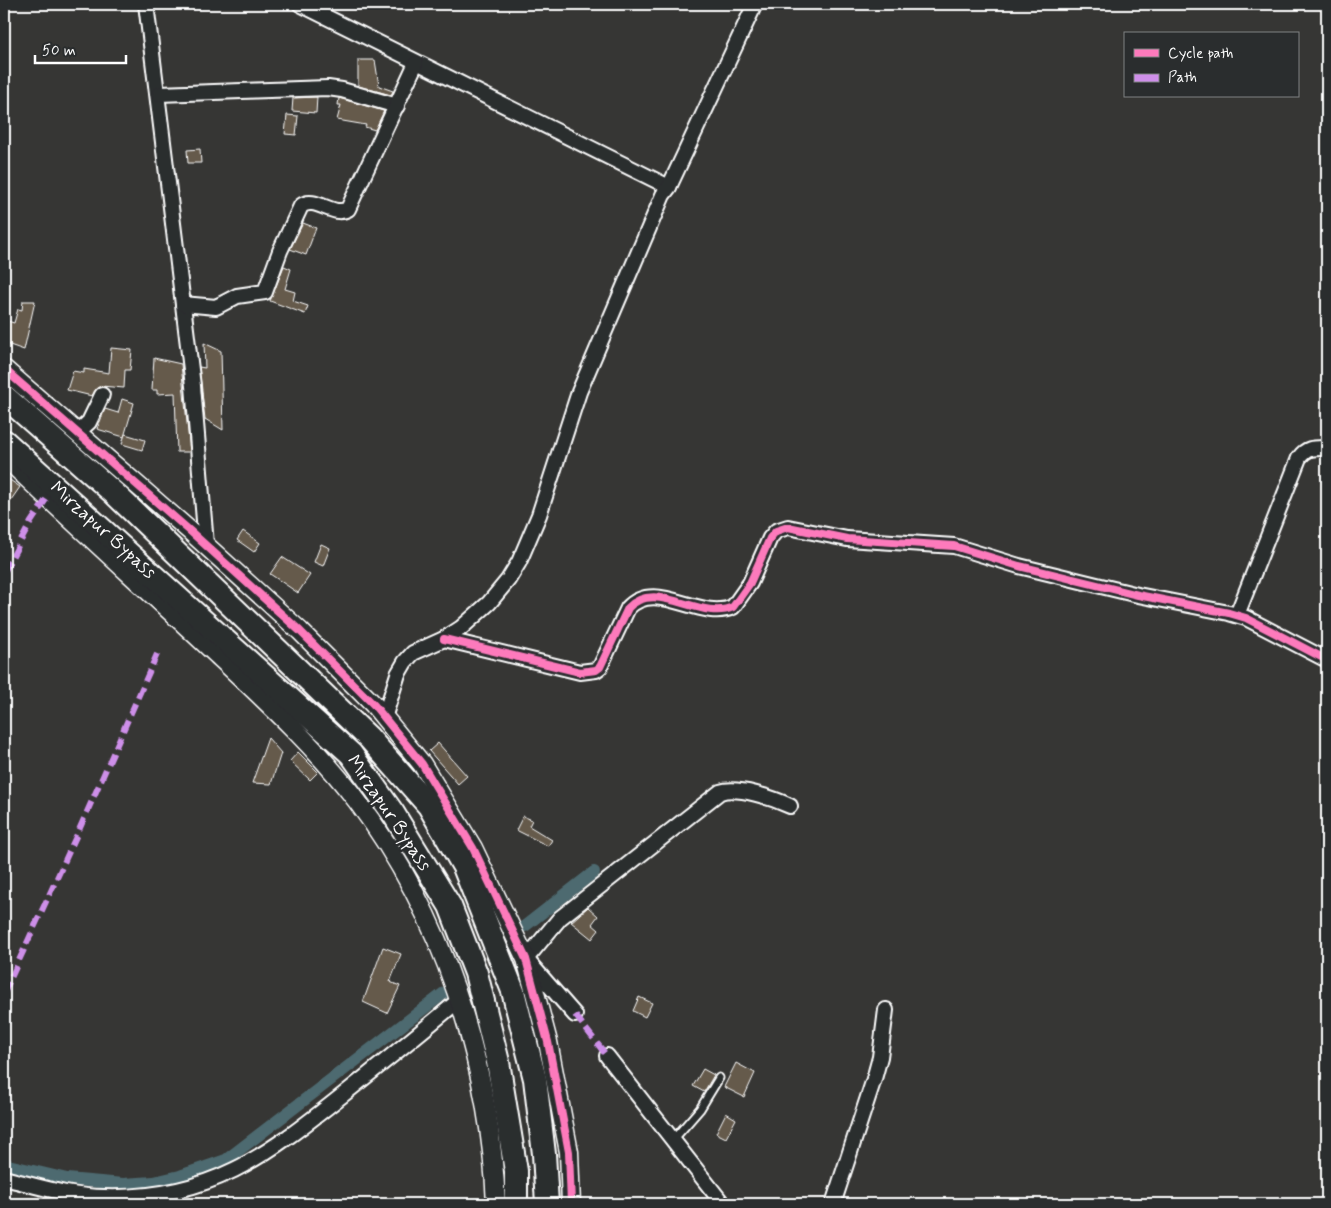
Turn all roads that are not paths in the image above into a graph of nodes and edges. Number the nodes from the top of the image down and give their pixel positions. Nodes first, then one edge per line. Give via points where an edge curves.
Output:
1 (146, 4) edge
2 (300, 4) edge
3 (755, 4) edge
4 (416, 63) junction
5 (159, 94) junction
6 (397, 106) junction
7 (669, 187) junction
8 (183, 304) junction
9 (4, 369) edge
10 (102, 395) dead end
11 (4, 396) edge
12 (77, 433) junction
13 (4, 441) edge
14 (1327, 448) edge
15 (4, 456) edge
16 (206, 539) junction
17 (1237, 615) junction
18 (444, 639) junction
19 (1327, 660) edge
20 (384, 718) junction
21 (790, 806) dead end
22 (526, 959) junction
23 (458, 1000) junction
24 (886, 1010) dead end
25 (575, 1015) dead end
26 (607, 1056) dead end
27 (719, 1078) dead end
28 (673, 1140) junction
29 (4, 1178) edge
30 (496, 1204) edge
31 (516, 1204) edge
32 (547, 1204) edge
33 (571, 1204) edge
34 (723, 1204) edge
35 (833, 1204) edge

1 - 5 street
2 - 4 street
3 - 7 street
4 - 6 street
4 - 7 street
5 - 6 street via 328,88
5 - 8 street
6 - 8 street via 348,209 340,211 310,203 301,206 266,292 237,296 216,306
7 - 18 street via 580,392 529,542 508,580 489,603
8 - 16 street
9 - 12 street
10 - 12 street via 89,422
11 - 32 highway via 115,494 355,725 429,806 464,867 513,991 535,1079
12 - 16 street via 124,475
13 - 31 highway, Mirzapur Bypass via 351,754 393,813 450,906 476,973 498,1062 516,1172
14 - 17 street via 1309,448 1298,458
15 - 23 street via 294,727 357,800 399,863 430,923
16 - 20 street
17 - 18 street via 1019,566 954,546 847,539 788,527 776,531 770,538 750,583 733,607 713,610 649,597 634,601 604,662 596,670 580,672
17 - 19 street
18 - 20 street via 413,653 405,662
20 - 22 street via 422,764 473,848
21 - 22 street via 770,798 730,790 714,795 560,918
22 - 25 street
22 - 33 street via 548,1042 570,1152
23 - 29 street via 297,1131 256,1160 222,1176 185,1189 152,1195 104,1197 65,1194
23 - 30 street via 486,1108 494,1152
24 - 35 street via 876,1072
26 - 28 street
27 - 28 lane via 700,1108
28 - 34 street

